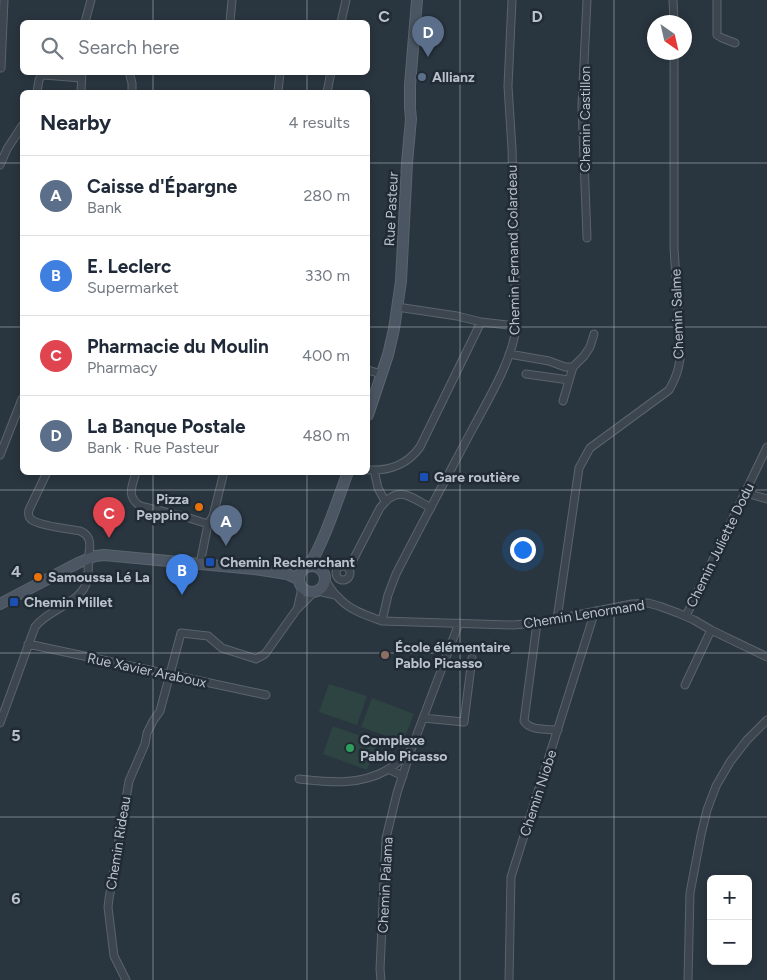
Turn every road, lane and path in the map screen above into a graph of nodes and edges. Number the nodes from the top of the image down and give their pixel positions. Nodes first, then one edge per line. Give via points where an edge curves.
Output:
1 (4, 0) edge
2 (90, 0) edge
3 (232, 0) edge
4 (346, 0) edge
5 (417, 0) edge
6 (512, 0) edge
7 (587, 0) edge
8 (674, 0) edge
9 (717, 0) edge
10 (674, 15) edge
11 (86, 20) edge
12 (230, 20) edge
13 (341, 20) edge
14 (736, 43) dead end
15 (674, 60) edge
16 (1, 68) edge
17 (44, 75) edge
18 (44, 75) edge
19 (82, 75) edge
20 (130, 75) edge
21 (280, 75) edge
22 (330, 75) edge
23 (37, 90) edge
24 (81, 90) edge
25 (132, 90) edge
26 (278, 90) edge
27 (327, 90) edge
28 (20, 129) edge
29 (0, 165) edge
30 (587, 238) dead end
31 (397, 308) junction
32 (481, 322) junction
33 (516, 326) junction
34 (594, 334) dead end
35 (509, 354) junction
36 (573, 367) junction
37 (370, 371) edge
38 (381, 374) junction
39 (526, 374) dead end
40 (569, 380) junction
41 (563, 401) dead end
42 (20, 404) edge
43 (370, 409) edge
44 (767, 447) edge
45 (0, 455) edge
46 (371, 470) edge
47 (46, 475) edge
48 (135, 475) edge
49 (223, 475) edge
50 (347, 475) edge
51 (746, 494) junction
52 (767, 499) edge
53 (385, 501) junction
54 (431, 508) junction
55 (208, 524) junction
56 (328, 526) junction
57 (88, 558) junction
58 (200, 564) junction
59 (320, 568) junction
60 (348, 568) dead end
61 (302, 576) junction
62 (325, 580) junction
63 (316, 592) junction
64 (336, 596) junction
65 (0, 604) edge
66 (297, 608) junction
67 (595, 611) junction
68 (686, 616) junction
69 (557, 619) junction
70 (382, 620) junction
71 (459, 623) junction
72 (538, 623) junction
73 (712, 630) junction
74 (28, 644) junction
75 (767, 657) edge
76 (472, 658) dead end
77 (170, 675) junction
78 (685, 685) dead end
79 (266, 695) dead end
80 (423, 718) junction
81 (767, 720) edge
82 (0, 722) edge
83 (558, 730) junction
84 (411, 750) junction
85 (388, 769) junction
86 (402, 776) junction
87 (299, 779) dead end
88 (126, 980) edge
89 (381, 980) edge
90 (509, 980) edge
91 (688, 980) edge

1 - 16 street
2 - 11 street
3 - 12 street
4 - 13 street
5 - 31 main road, Rue Pasteur
6 - 33 street, Chemin Fernand Colardeau via 508,86
7 - 30 street, Chemin Castillon via 582,106
8 - 10 street
9 - 14 street via 717,35
15 - 69 street, Chemin Salme via 674,248 681,352 679,369 669,390 590,448 579,468
17 - 23 street via 39,80
18 - 19 street
19 - 24 street
20 - 25 street
21 - 26 street
22 - 27 street
28 - 29 street
31 - 32 street
31 - 38 main road, Rue Pasteur
32 - 33 street
32 - 46 street via 416,454 400,465
33 - 35 street, Chemin Fernand Colardeau
34 - 36 street via 590,347
35 - 36 street
35 - 54 street, Chemin Fernand Colardeau
36 - 40 street
37 - 38 street
38 - 43 main road, Rue Pasteur
39 - 40 street
40 - 41 street
42 - 45 street
44 - 51 street, Chemin Juliette Dodu
46 - 53 street
47 - 57 street via 28,510 30,519 86,533 90,541
48 - 55 street via 131,493 135,503
49 - 55 street
50 - 56 main road
51 - 52 street
51 - 68 street, Chemin Juliette Dodu
53 - 54 street via 397,494 405,494
53 - 60 street
54 - 70 street, Chemin Fernand Colardeau via 391,584
55 - 58 street
56 - 59 main road
56 - 61 main road
57 - 58 main road via 104,555
57 - 65 main road
57 - 74 street via 87,580 81,592 40,620
58 - 61 main road
59 - 61 main road via 313,566
59 - 62 main road
61 - 63 main road via 309,592
61 - 66 street
62 - 63 main road
62 - 64 street, Chemin Lenormand
63 - 64 street, Chemin Lenormand
63 - 66 street
64 - 70 street, Chemin Lenormand via 364,615
66 - 77 street, Chemin Rideau via 265,654 256,659 222,648 208,636 180,633
67 - 68 street, Chemin Lenormand via 648,603
67 - 69 street, Chemin Lenormand
67 - 83 street, Chemin Niobe
68 - 73 street, Chemin Lenormand
69 - 72 street, Chemin Lenormand
70 - 71 street, Chemin Lenormand
71 - 72 street, Chemin Lenormand
71 - 80 street, Chemin Palama
72 - 83 street via 524,721 530,727
73 - 75 street, Chemin Lenormand
73 - 78 street
74 - 77 street, Rue Xavier Araboux
74 - 82 street
76 - 80 street via 464,722
77 - 79 street, Rue Xavier Araboux
77 - 88 street, Chemin Rideau via 160,711 129,780 108,907 114,956
80 - 84 street, Chemin Palama
81 - 91 street via 730,762 707,810 690,893
83 - 90 street, Chemin Niobe via 511,877
84 - 85 street
84 - 86 street, Chemin Palama
85 - 86 street
85 - 87 street via 361,780
86 - 89 street, Chemin Palama via 386,838

